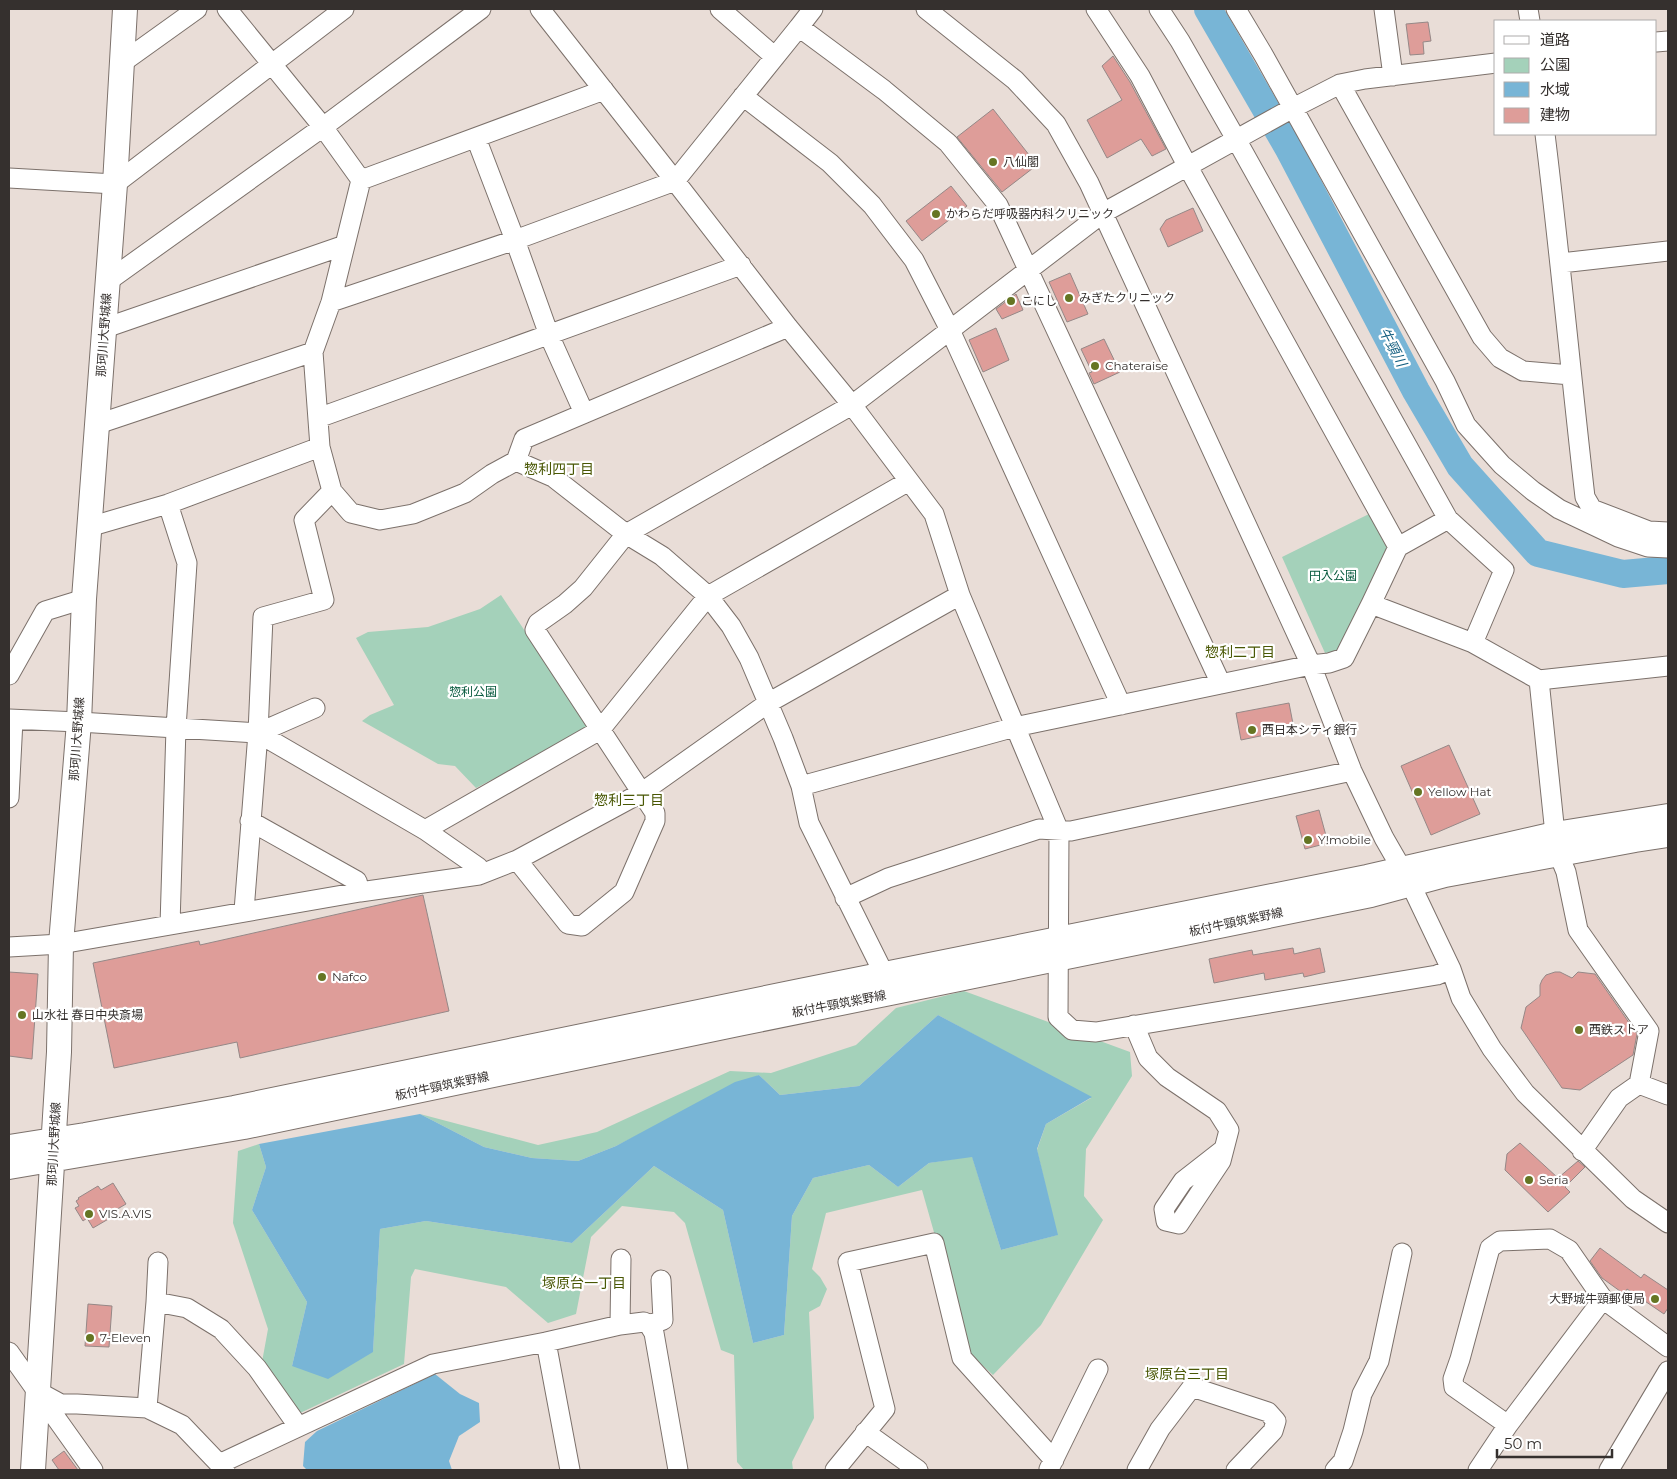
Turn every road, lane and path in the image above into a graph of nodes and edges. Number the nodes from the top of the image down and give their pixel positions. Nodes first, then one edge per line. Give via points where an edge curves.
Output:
1 (125, 9) edge
2 (197, 9) edge
3 (227, 9) edge
4 (344, 9) edge
5 (481, 9) edge
6 (540, 9) edge
7 (720, 9) edge
8 (814, 9) edge
9 (926, 9) edge
10 (1096, 9) edge
11 (1158, 9) edge
12 (1236, 9) edge
13 (1384, 9) edge
14 (799, 27) junction
15 (775, 57) junction
16 (123, 62) junction
17 (1494, 63) edge
18 (272, 66) junction
19 (1392, 76) junction
20 (1340, 84) junction
21 (604, 90) junction
22 (743, 96) junction
23 (1296, 106) junction
24 (323, 127) junction
25 (1545, 135) edge
26 (476, 138) junction
27 (1236, 140) junction
28 (1188, 167) junction
29 (9, 178) edge
30 (362, 180) junction
31 (675, 181) junction
32 (115, 184) junction
33 (1103, 213) junction
34 (515, 240) junction
35 (345, 245) junction
36 (1668, 251) edge
37 (1561, 263) junction
38 (741, 265) junction
39 (1029, 270) junction
40 (108, 281) junction
41 (331, 302) junction
42 (788, 327) junction
43 (105, 328) junction
44 (950, 330) junction
45 (549, 335) junction
46 (313, 352) junction
47 (1571, 375) junction
48 (852, 405) junction
49 (584, 413) junction
50 (318, 418) junction
51 (98, 424) junction
52 (320, 447) junction
53 (516, 461) junction
54 (909, 481) junction
55 (332, 491) junction
56 (168, 504) junction
57 (1448, 519) junction
58 (89, 528) junction
59 (1668, 532) edge
60 (626, 534) junction
61 (1398, 547) junction
62 (1668, 548) edge
63 (960, 595) junction
64 (708, 596) junction
65 (84, 599) junction
66 (1371, 604) junction
67 (1473, 643) junction
68 (1311, 665) junction
69 (1668, 666) edge
70 (9, 675) edge
71 (1539, 680) junction
72 (1221, 684) junction
73 (768, 703) junction
74 (1121, 705) junction
75 (315, 708) dead end
76 (11, 720) edge
77 (79, 722) junction
78 (1015, 727) junction
79 (176, 728) junction
80 (600, 730) junction
81 (258, 733) junction
82 (1352, 771) junction
83 (801, 786) junction
84 (640, 793) junction
85 (9, 798) edge
86 (1668, 816) edge
87 (250, 821) junction
88 (425, 830) junction
89 (1059, 831) junction
90 (1668, 835) edge
91 (1557, 844) junction
92 (516, 860) junction
93 (479, 875) junction
94 (1407, 877) junction
95 (360, 892) junction
96 (845, 898) junction
97 (244, 911) junction
98 (170, 925) junction
99 (62, 944) junction
100 (9, 946) edge
101 (1058, 949) junction
102 (1451, 969) junction
103 (884, 974) junction
104 (1134, 1025) junction
105 (1639, 1084) junction
106 (1668, 1095) edge
107 (9, 1147) edge
108 (1224, 1149) dead end
109 (54, 1150) junction
110 (1582, 1151) junction
111 (9, 1167) edge
112 (1668, 1223) edge
113 (1402, 1253) dead end
114 (621, 1259) dead end
115 (158, 1262) dead end
116 (661, 1280) dead end
117 (1603, 1299) junction
118 (156, 1302) junction
119 (620, 1325) junction
120 (649, 1325) junction
121 (546, 1342) junction
122 (1668, 1347) edge
123 (9, 1352) edge
124 (1098, 1369) dead end
125 (1668, 1371) edge
126 (37, 1392) junction
127 (148, 1408) junction
128 (1508, 1425) junction
129 (298, 1426) junction
130 (866, 1432) junction
131 (1051, 1465) edge
132 (222, 1467) edge
133 (32, 1470) edge
134 (93, 1470) edge
135 (570, 1470) edge
136 (678, 1470) edge
137 (835, 1470) edge
138 (918, 1470) edge
139 (1137, 1470) edge
140 (1236, 1470) edge
141 (1335, 1470) edge
142 (1478, 1470) edge
143 (1609, 1470) edge

1 - 16 main road, 那珂川大野城線
2 - 16 street
3 - 18 street
4 - 18 street
5 - 24 street
6 - 21 street
7 - 15 street
8 - 14 street
9 - 33 street via 1015,80 1056,124
10 - 28 street via 1140,76
11 - 27 street via 1180,40
12 - 23 street
13 - 19 street
14 - 15 street
14 - 39 street via 884,90 948,143 998,205
15 - 22 street
16 - 32 main road, 那珂川大野城線
17 - 19 street
18 - 24 street
18 - 32 street
19 - 20 street
20 - 23 street
20 - 47 street via 1482,337 1500,358 1523,371
21 - 26 street
21 - 31 street
22 - 31 street
22 - 44 street via 830,163 872,205 914,260
23 - 27 street
23 - 62 street via 1466,425 1502,465 1559,509 1618,537 1648,547
24 - 30 street
24 - 40 street
25 - 37 street
26 - 30 street
26 - 34 street
27 - 28 street
27 - 57 street
28 - 33 street
28 - 61 street
29 - 32 street
30 - 35 street
31 - 34 street
31 - 38 street
32 - 40 main road, 那珂川大野城線
33 - 39 street
33 - 68 street
34 - 41 street
34 - 45 street
35 - 41 street
35 - 43 street
36 - 37 street
37 - 47 street
38 - 42 street
38 - 45 street
39 - 44 street
39 - 72 street
40 - 43 main road, 那珂川大野城線
41 - 46 street
42 - 48 street
42 - 49 street
43 - 51 main road, 那珂川大野城線
44 - 48 street
44 - 74 street
45 - 49 street
45 - 50 street
46 - 50 street
46 - 51 street
47 - 59 street via 1585,497 1592,509 1649,531
48 - 54 street
48 - 60 street
49 - 53 street via 524,439
50 - 52 street
51 - 58 main road, 那珂川大野城線
52 - 55 street
52 - 56 street
53 - 55 street via 465,493 413,514 380,520 351,513
53 - 60 street via 553,478
54 - 63 street via 934,514
54 - 64 street
55 - 81 street via 304,520 324,600 263,616
56 - 58 street
56 - 79 street via 187,563
57 - 61 street
57 - 67 street via 1504,570
58 - 65 main road, 那珂川大野城線
60 - 64 street via 662,556
60 - 80 street via 583,588 538,623 535,630
61 - 66 street
63 - 73 street
63 - 78 street
64 - 73 street via 732,626
64 - 80 street
65 - 70 street via 45,611
65 - 77 main road, 那珂川大野城線
66 - 67 street
66 - 68 street via 1344,658
67 - 71 street
68 - 72 street
68 - 82 street
69 - 71 street
71 - 91 street
72 - 74 street
73 - 83 street
73 - 84 street
74 - 78 street
75 - 81 street
76 - 77 street
76 - 85 street
77 - 79 street
77 - 99 main road, 那珂川大野城線
78 - 83 street
78 - 89 street
79 - 81 street
79 - 98 street
80 - 84 street
80 - 88 street
81 - 87 street
81 - 88 street
82 - 89 street
82 - 94 street
83 - 96 street via 809,823
84 - 92 street
84 - 92 street via 655,813 655,821 624,892 582,926 568,924
86 - 91 main road, 板付牛頸筑紫野線
87 - 95 street via 357,881
87 - 97 street
88 - 93 street via 478,867
89 - 96 street via 1039,830 888,878
89 - 101 street
90 - 91 main road, 板付牛頸筑紫野線
91 - 94 main road, 板付牛頸筑紫野線
91 - 105 street via 1578,930 1649,1031
92 - 93 street
93 - 95 street
94 - 101 main road, 板付牛頸筑紫野線 via 1371,895
94 - 102 street
95 - 97 street
96 - 103 street
97 - 98 street
98 - 99 street
99 - 100 street
99 - 109 main road, 那珂川大野城線
101 - 103 main road, 板付牛頸筑紫野線
101 - 104 street via 1058,1017 1072,1030 1096,1032
101 - 109 main road, 板付牛頸筑紫野線 via 738,1024 244,1127
102 - 104 street via 1437,975
102 - 110 street via 1461,998 1492,1049 1525,1093
103 - 109 main road, 板付牛頸筑紫野線 via 86,1136
104 - 108 street via 1148,1058 1167,1077 1217,1111 1229,1130
105 - 106 street
105 - 110 street via 1619,1098
107 - 109 main road, 板付牛頸筑紫野線
109 - 111 main road, 板付牛頸筑紫野線
109 - 126 main road, 那珂川大野城線
110 - 112 street via 1633,1199
113 - 141 street via 1379,1361 1362,1394 1354,1431
114 - 119 street
115 - 118 street
116 - 120 street via 663,1320
117 - 122 street
117 - 128 street
117 - 128 street via 1569,1250 1550,1238 1500,1241 1490,1248 1453,1379 1454,1387
118 - 127 street
118 - 129 street via 187,1308 221,1329 257,1368
119 - 120 street via 644,1322
119 - 121 street
120 - 136 street via 654,1332
121 - 129 street via 433,1364
121 - 135 street
123 - 126 street
124 - 131 street
125 - 143 street
126 - 127 street via 61,1404
126 - 133 main road, 那珂川大野城線
126 - 134 street
127 - 132 street via 182,1425
128 - 142 street
129 - 132 street
130 - 131 street via 885,1409 848,1262 934,1243 962,1358
130 - 137 street
130 - 138 street
139 - 140 street via 1160,1429 1192,1387 1268,1412 1276,1421 1272,1430

